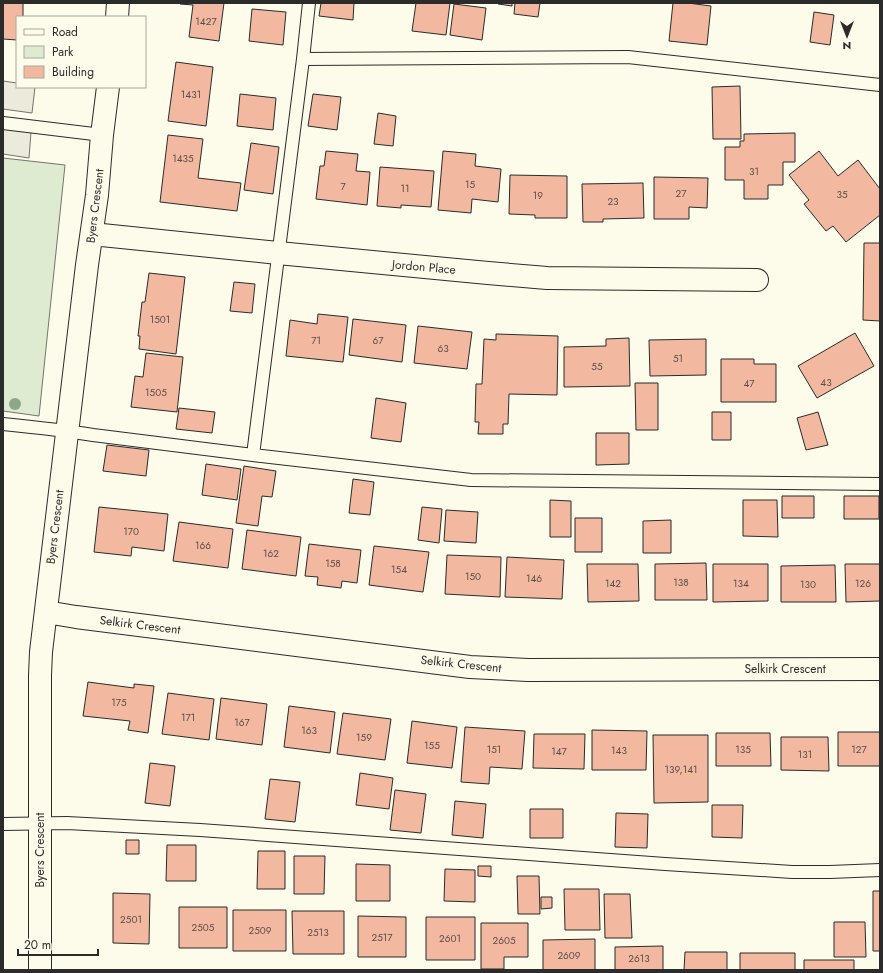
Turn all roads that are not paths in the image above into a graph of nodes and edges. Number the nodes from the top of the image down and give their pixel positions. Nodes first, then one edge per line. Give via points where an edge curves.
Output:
1 (118, 3) edge
2 (309, 3) edge
3 (116, 16) edge
4 (303, 59) junction
5 (880, 85) edge
6 (108, 88) edge
7 (3, 123) edge
8 (102, 135) junction
9 (92, 234) junction
10 (278, 253) junction
11 (757, 280) dead end
12 (3, 424) edge
13 (67, 430) junction
14 (253, 454) junction
15 (880, 484) edge
16 (46, 612) junction
17 (880, 669) edge
18 (40, 823) junction
19 (3, 824) edge
20 (880, 870) edge
21 (40, 970) edge

1 - 3 street
2 - 4 lane
4 - 5 lane via 628,57
4 - 10 lane
6 - 8 street, Byers Crescent
7 - 8 lane
8 - 9 street, Byers Crescent
9 - 10 street, Jordon Place
9 - 13 street, Byers Crescent
10 - 11 street, Jordon Place via 547,278
10 - 14 lane
12 - 13 lane
13 - 14 lane
13 - 16 street, Byers Crescent
14 - 15 lane via 471,480
16 - 17 street, Selkirk Crescent via 470,667 528,670
16 - 18 street, Byers Crescent via 40,675
18 - 19 lane
18 - 20 lane via 200,830 792,872
18 - 21 street, Byers Crescent

